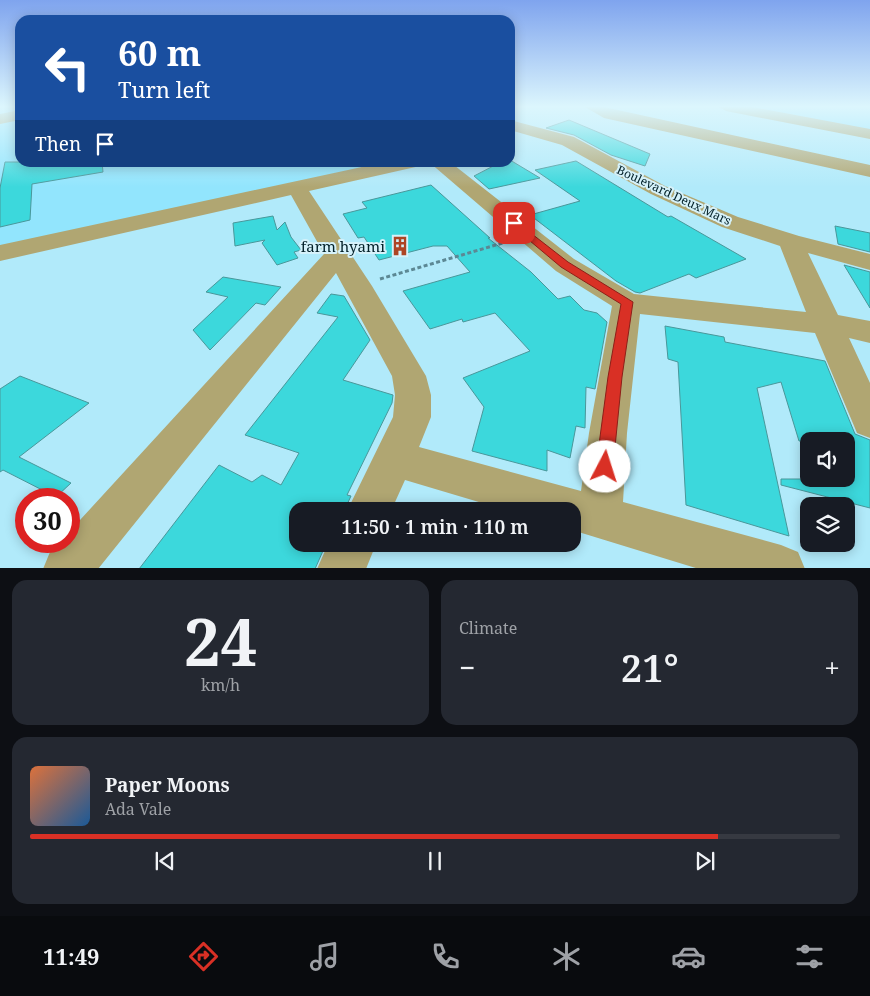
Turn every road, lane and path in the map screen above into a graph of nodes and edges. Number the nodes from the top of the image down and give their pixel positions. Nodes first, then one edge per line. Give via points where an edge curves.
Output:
1 (536, 134) edge
2 (698, 134) edge
3 (865, 134) edge
4 (847, 166) junction
5 (391, 167) edge
6 (444, 167) edge
7 (870, 171) edge
8 (297, 188) junction
9 (530, 235) junction
10 (790, 242) junction
11 (0, 253) edge
12 (336, 255) junction
13 (870, 262) edge
14 (358, 286) junction
15 (628, 302) junction
16 (828, 324) junction
17 (870, 332) edge
18 (870, 422) edge
19 (395, 459) junction
20 (374, 502) edge
21 (600, 518) junction
22 (349, 552) edge
23 (67, 568) edge
24 (341, 568) edge
25 (781, 568) edge

1 - 10 street, Boulevard Deux Mars via 568,141 685,202 730,222
2 - 4 street
3 - 4 street
4 - 7 street
5 - 8 street
6 - 9 street
8 - 11 street
8 - 12 street
9 - 14 path
9 - 15 street via 565,265
10 - 13 street, Boulevard Deux Mars
10 - 16 street
12 - 14 street
12 - 23 street
14 - 19 street via 409,376 414,395 412,417
15 - 16 street
15 - 21 street via 608,433
16 - 17 street
16 - 18 street
19 - 20 street
19 - 21 street
21 - 25 street
22 - 24 street

